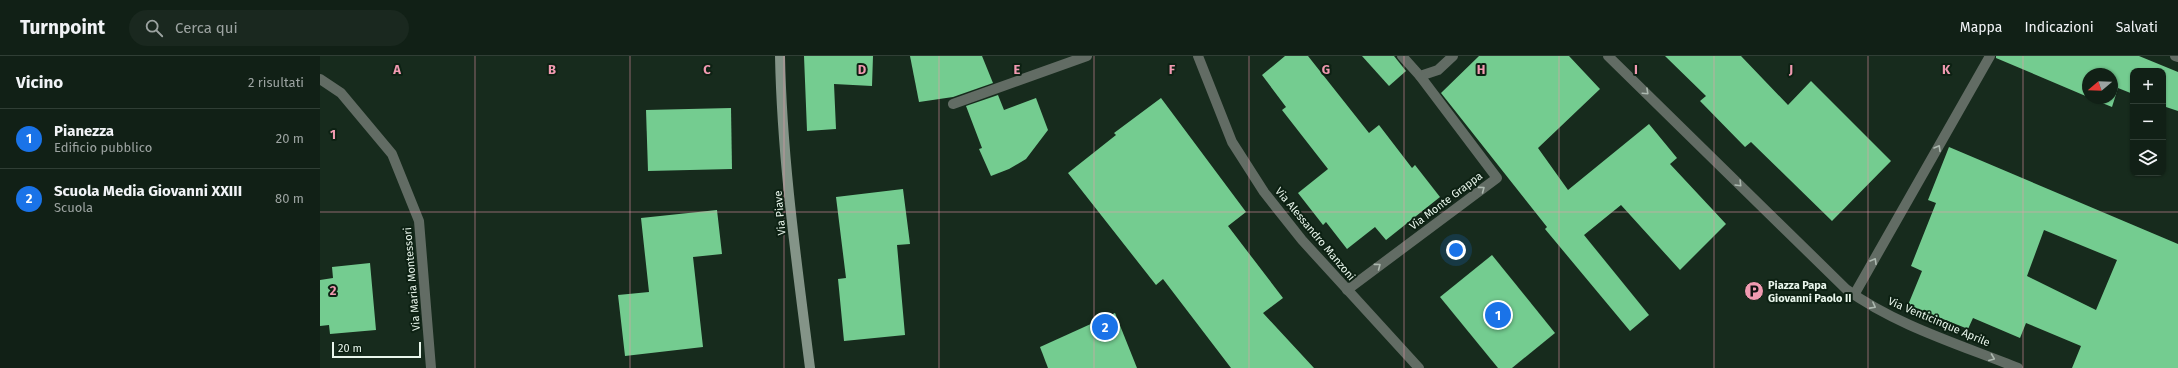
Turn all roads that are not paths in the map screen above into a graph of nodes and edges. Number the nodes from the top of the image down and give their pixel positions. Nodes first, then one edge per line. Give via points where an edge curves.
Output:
1 (780, 56) edge
2 (1087, 56) edge
3 (1198, 56) edge
4 (1402, 56) edge
5 (1453, 56) edge
6 (1608, 56) edge
7 (1990, 56) edge
8 (2175, 56) edge
9 (2178, 57) edge
10 (1420, 76) junction
11 (320, 79) edge
12 (953, 104) dead end
13 (1347, 290) junction
14 (1854, 295) junction
15 (431, 368) edge
16 (810, 368) edge
17 (1419, 368) edge
18 (2018, 368) edge

1 - 16 main road, Via Piave via 780,90
2 - 12 street
3 - 13 street, Via Alessandro Manzoni via 1232,142 1264,192 1302,240
4 - 10 street, Via Monte Grappa
5 - 10 street via 1438,70
6 -> 14 street, Via Venticinque Aprile
14 -> 7 street
8 - 9 street
13 -> 10 street, Via Monte Grappa via 1496,178
11 - 15 street, Via Maria Montessori via 341,93 392,154 419,220
13 - 17 street, Via Alessandro Manzoni
14 -> 18 street, Via Venticinque Aprile via 1898,319

